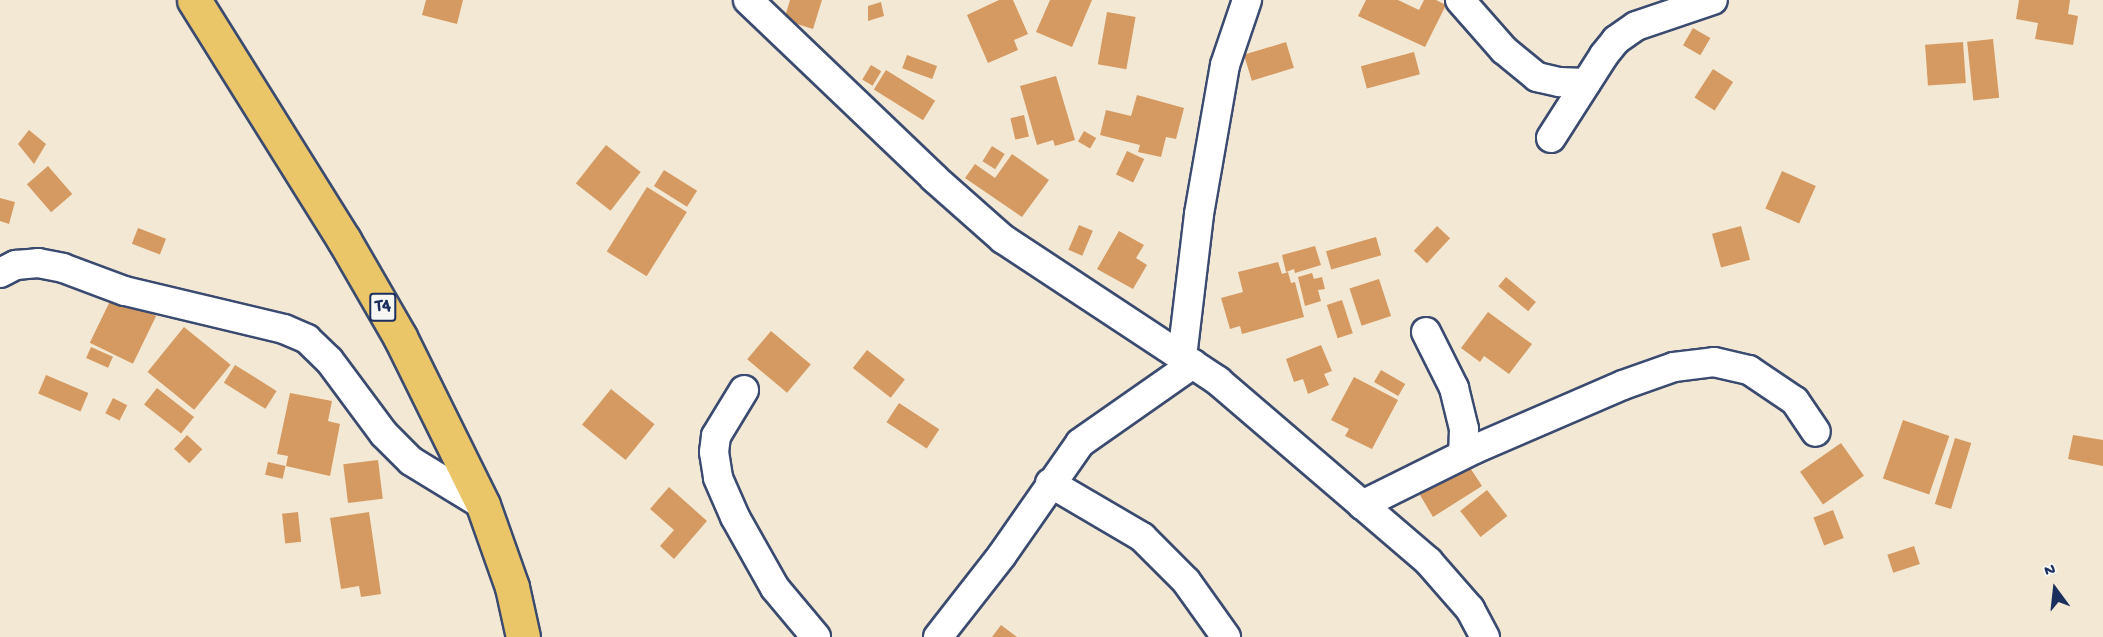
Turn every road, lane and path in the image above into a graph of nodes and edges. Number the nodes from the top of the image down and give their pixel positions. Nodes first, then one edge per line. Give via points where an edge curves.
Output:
1 (194, 0) edge
2 (748, 0) edge
3 (1247, 0) edge
4 (1460, 0) edge
5 (1713, 0) edge
6 (1586, 83) junction
7 (1551, 138) dead end
8 (0, 273) edge
9 (1426, 332) dead end
10 (1188, 361) junction
11 (744, 390) dead end
12 (1816, 432) dead end
13 (1463, 454) junction
14 (1050, 483) junction
15 (483, 505) junction
16 (1362, 505) junction
17 (523, 637) edge
18 (816, 637) edge
19 (938, 637) edge
20 (1226, 637) edge
21 (1485, 637) edge

1 - 15 highway, T4 via 400,337
2 - 10 street via 1003,239
3 - 10 street via 1223,76 1199,214
4 - 6 street via 1504,50 1537,77
5 - 6 street via 1636,26 1616,40
6 - 7 street
8 - 15 street via 16,265 38,263 63,268 125,291 284,328 307,339 329,360 384,434 411,461
9 - 13 street via 1454,388 1464,429
10 - 14 street via 1080,443
10 - 16 street via 1218,381
11 - 18 street via 716,436 718,478 775,588
12 - 13 street via 1795,401 1749,370 1714,362 1674,367 1623,385
13 - 16 street
14 - 19 street via 1002,555
14 - 20 street via 1142,537 1186,581
15 - 17 highway, T4 via 512,587
16 - 21 street via 1428,561 1470,609

